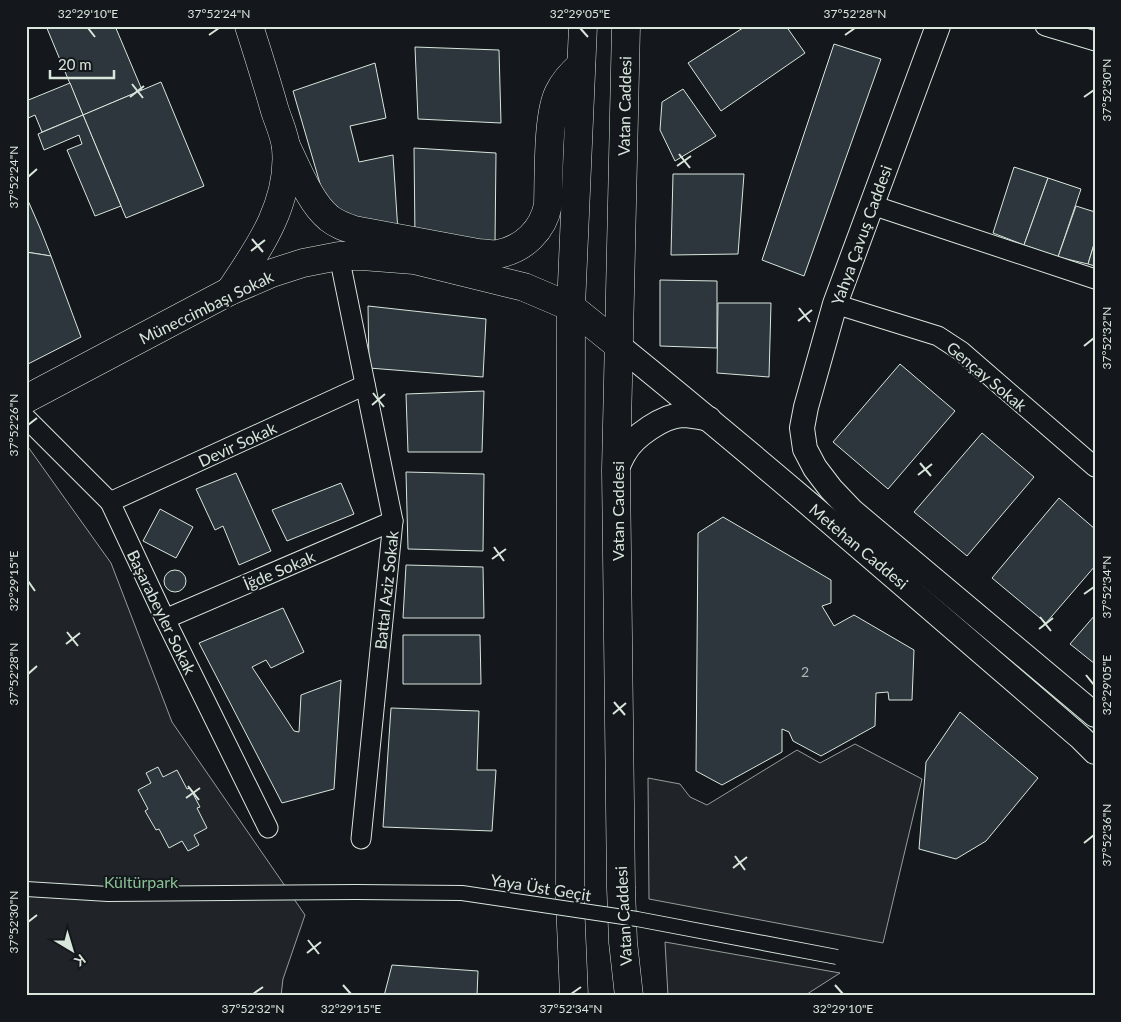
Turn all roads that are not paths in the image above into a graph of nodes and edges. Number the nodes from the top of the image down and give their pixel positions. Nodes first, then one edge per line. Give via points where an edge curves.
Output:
1 (250, 26) edge
2 (582, 26) edge
3 (626, 26) edge
4 (938, 26) edge
5 (1045, 26) edge
6 (1095, 42) edge
7 (581, 64) junction
8 (286, 146) junction
9 (872, 205) junction
10 (339, 256) junction
11 (1095, 278) edge
12 (230, 291) junction
13 (835, 304) junction
14 (571, 307) junction
15 (618, 345) junction
16 (365, 385) junction
17 (26, 399) edge
18 (26, 418) edge
19 (709, 419) junction
20 (805, 449) joint
21 (1095, 467) edge
22 (616, 470) junction
23 (110, 502) junction
24 (393, 521) junction
25 (165, 619) junction
26 (1095, 715) edge
27 (1095, 752) edge
28 (268, 828) dead end
29 (361, 839) dead end
30 (26, 889) edge
31 (837, 957) dead end
32 (574, 996) edge
33 (629, 996) edge

1 - 8 main road
2 - 7 main road
3 - 15 main road, Vatan Caddesi
4 - 9 street, Yahya Çavuş Caddesi
5 - 6 street
7 - 8 main road via 567,78 554,108 546,216 540,227 522,244 496,254 459,250 340,225 329,219 314,201
7 - 14 main road
8 - 12 main road via 283,189 271,226
9 - 11 street
9 - 13 street, Yahya Çavuş Caddesi
10 - 12 main road, Müneccimbaşı Sokak via 303,262
10 - 14 main road, Müneccimbaşı Sokak via 414,260 524,287
10 - 16 street, Battal Aziz Sokak
12 - 17 main road, Müneccimbaşı Sokak
13 - 20 street, Yahya Çavuş Caddesi via 806,407 802,428
13 - 21 street, Gençay Sokak via 938,336 961,351
14 - 15 main road, Müneccimbaşı Sokak
14 - 32 main road via 570,901
15 - 19 street, Metehan Caddesi
15 - 22 main road, Vatan Caddesi
16 - 23 street, Devir Sokak
16 - 24 street, Battal Aziz Sokak
18 - 23 street, Başarabeyler Sokak
19 - 22 street via 680,415 664,420 633,441
19 - 27 street, Metehan Caddesi
20 - 26 street, Metehan Caddesi via 830,489 852,510
22 - 33 main road, Vatan Caddesi via 621,888
23 - 25 street, Başarabeyler Sokak
24 - 25 street, İğde Sokak
24 - 29 street, Battal Aziz Sokak
25 - 28 street, Başarabeyler Sokak
30 - 31 street, Yaya Üst Geçit, bridge via 108,894 462,893 637,919

